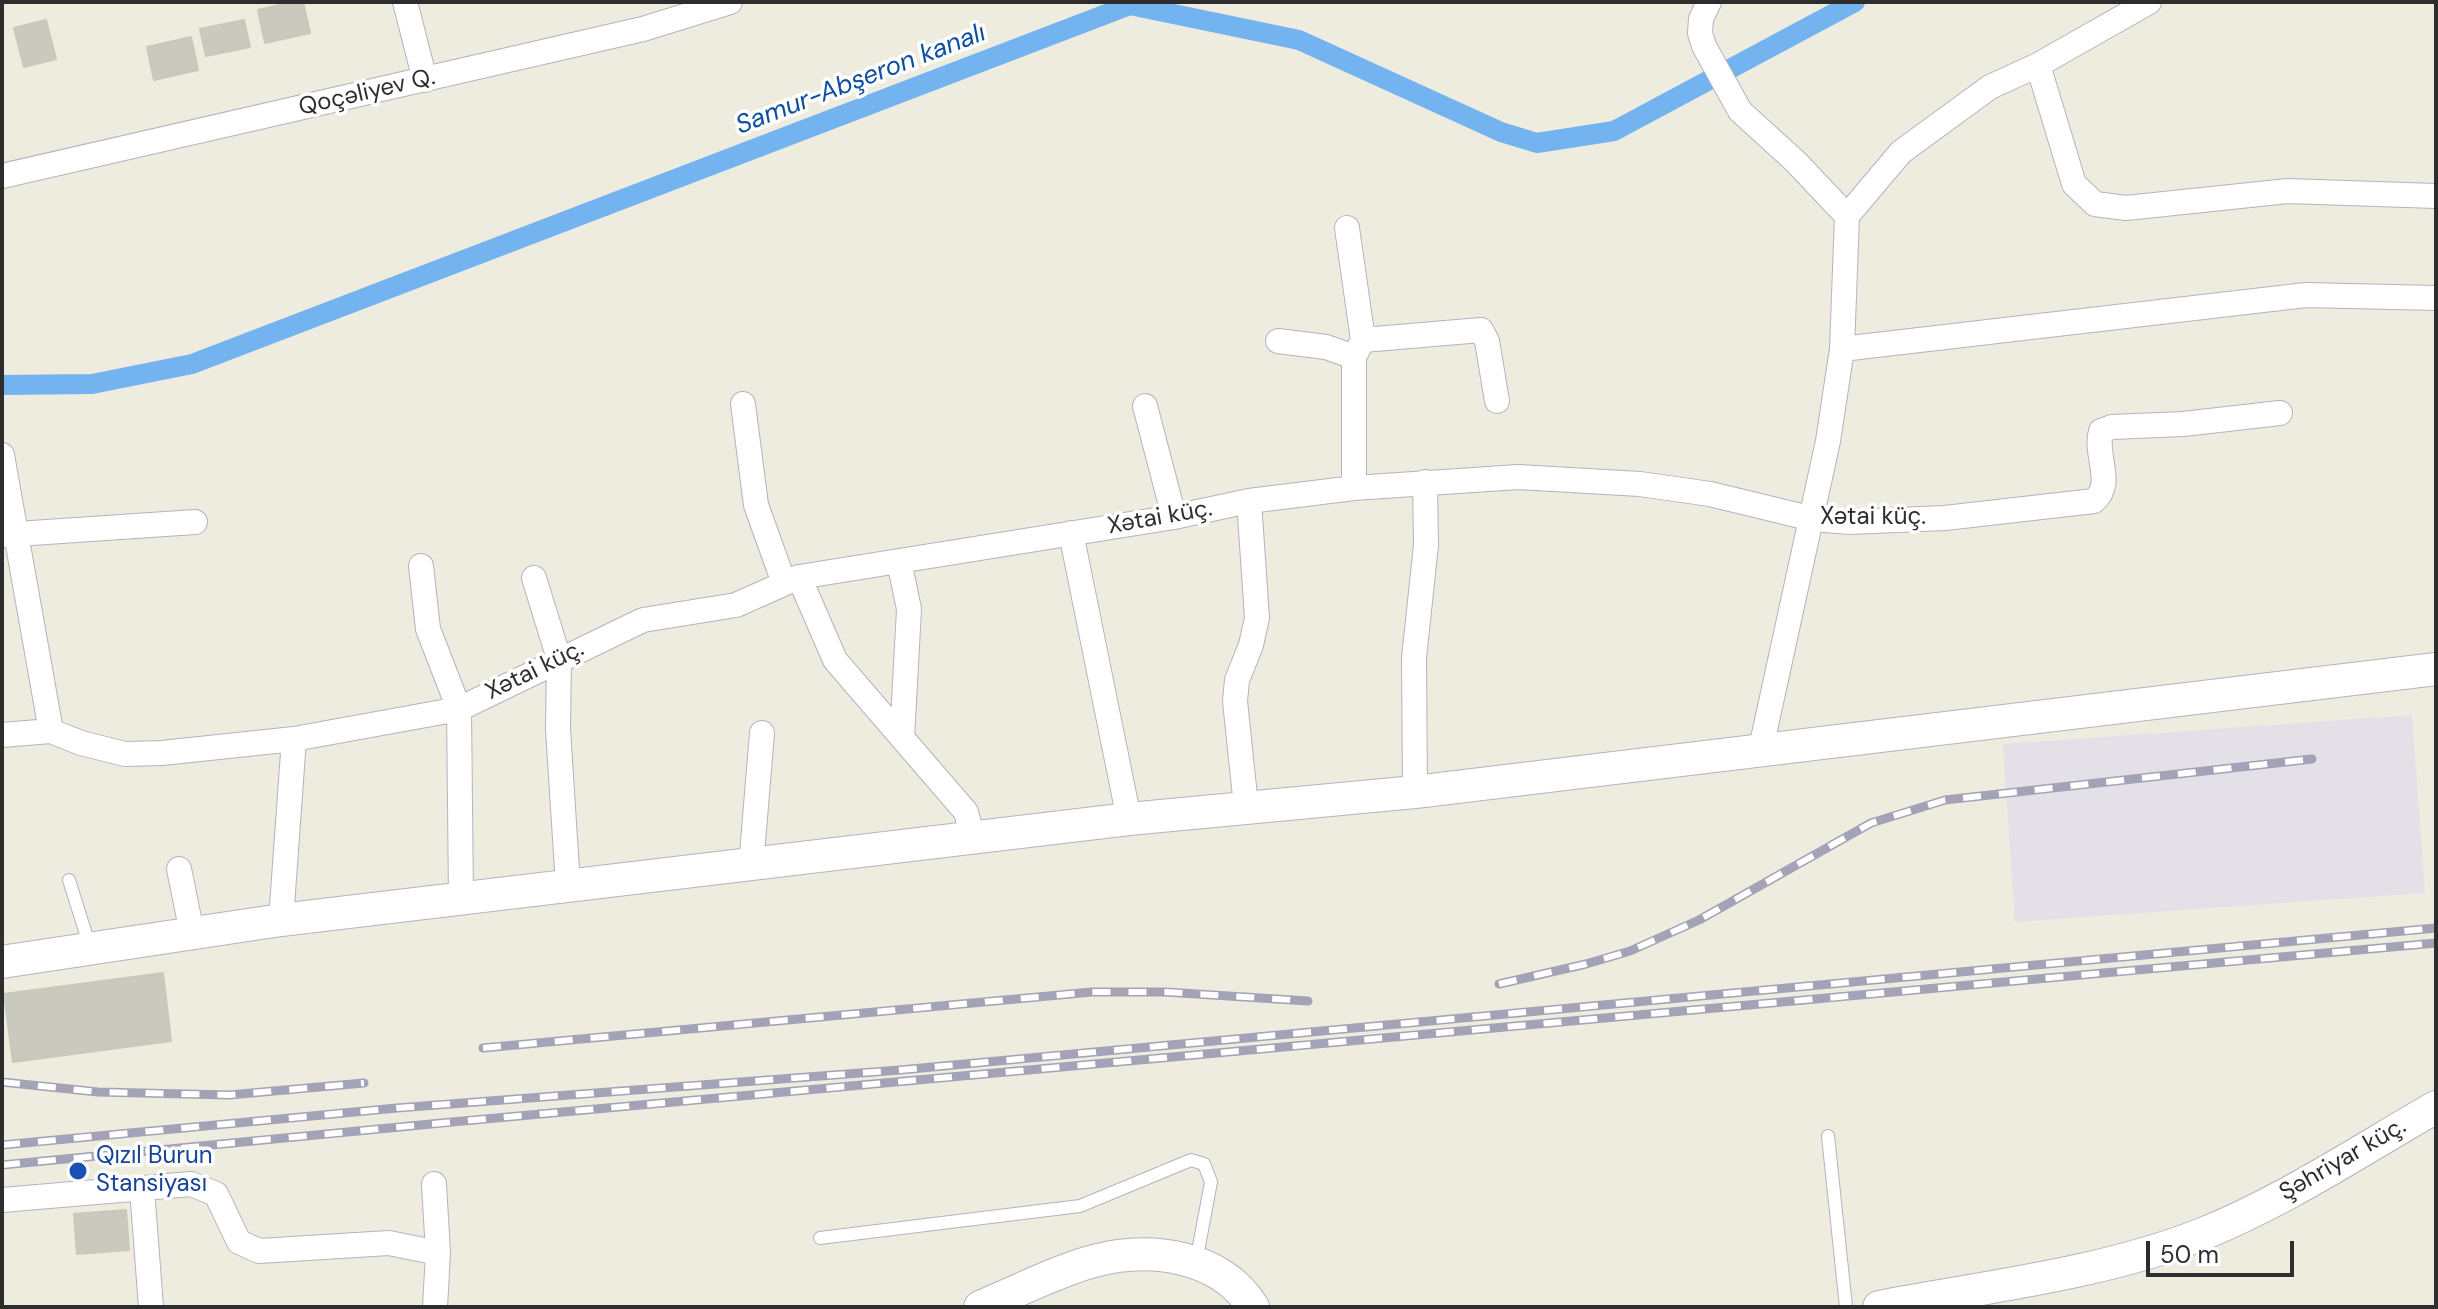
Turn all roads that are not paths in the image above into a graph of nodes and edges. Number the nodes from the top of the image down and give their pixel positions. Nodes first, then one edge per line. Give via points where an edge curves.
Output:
1 (405, 2) edge
2 (730, 2) edge
3 (1709, 2) edge
4 (2149, 2) edge
5 (2038, 65) junction
6 (425, 80) junction
7 (2, 176) edge
8 (2436, 196) edge
9 (1847, 216) junction
10 (1347, 228) dead end
11 (2436, 298) edge
12 (1278, 341) dead end
13 (1358, 348) junction
14 (1842, 349) junction
15 (1497, 401) dead end
16 (743, 404) dead end
17 (1145, 406) dead end
18 (2280, 413) dead end
19 (2, 455) edge
20 (1425, 482) junction
21 (1354, 488) junction
22 (1249, 501) junction
23 (1174, 517) junction
24 (1813, 519) junction
25 (195, 522) dead end
26 (1071, 533) junction
27 (9, 534) edge
28 (899, 561) junction
29 (421, 566) dead end
30 (534, 578) dead end
31 (792, 580) junction
32 (559, 659) junction
33 (2436, 669) edge
34 (459, 709) junction
35 (51, 731) junction
36 (762, 733) dead end
37 (2, 735) edge
38 (902, 738) junction
39 (294, 739) junction
40 (1761, 748) junction
41 (1415, 792) junction
42 (1246, 806) junction
43 (1129, 819) junction
44 (973, 838) junction
45 (751, 866) junction
46 (179, 869) dead end
47 (69, 880) dead end
48 (568, 886) junction
49 (461, 899) junction
50 (281, 920) junction
51 (192, 933) junction
52 (91, 950) junction
53 (2, 962) edge
54 (2436, 1107) edge
55 (1828, 1136) dead end
56 (434, 1184) dead end
57 (142, 1189) junction
58 (2, 1200) edge
59 (820, 1238) dead end
60 (438, 1253) junction
61 (1196, 1262) junction
62 (151, 1307) edge
63 (435, 1307) edge
64 (980, 1307) edge
65 (1253, 1307) edge
66 (1846, 1307) edge
67 (1879, 1307) edge

1 - 6 street
2 - 6 street, Qoçəliyev Q. via 643,29
3 - 9 street via 1700,33 1740,111
4 - 5 street
5 - 8 street via 2074,184 2095,204 2126,208 2288,191
5 - 9 street via 1990,87 1901,152
6 - 7 street, Qoçəliyev Q.
9 - 14 street
10 - 13 street
11 - 14 street via 2306,295
12 - 13 street
13 - 15 street via 1481,330
13 - 21 street
14 - 24 street
16 - 31 street via 756,505
17 - 23 street
18 - 24 street, Xətai küç. via 2101,431 2104,483 2094,501 1945,518
19 - 27 street
20 - 21 street, Xətai küç.
20 - 24 street, Xətai küç. via 1518,477 1640,484 1710,494
20 - 41 street via 1426,545 1414,658
21 - 22 street, Xətai küç.
22 - 23 street, Xətai küç.
22 - 42 street via 1257,618 1235,701
23 - 26 street, Xətai küç.
24 - 40 street
25 - 27 street
26 - 28 street, Xətai küç.
26 - 43 street
27 - 35 street
28 - 31 street, Xətai küç.
28 - 38 street via 909,609
29 - 34 street via 428,629
30 - 32 street
31 - 32 street, Xətai küç. via 736,605 643,620
31 - 38 street via 835,660
32 - 34 street, Xətai küç.
32 - 48 street
33 - 40 street
34 - 39 street, Xətai küç.
34 - 49 street
35 - 37 street, Xətai küç.
35 - 39 street, Xətai küç. via 125,754
36 - 45 street
38 - 44 street via 966,812
39 - 50 street
40 - 41 street
41 - 42 street
42 - 43 street
43 - 44 street
44 - 45 street
45 - 48 street
46 - 51 street
47 - 52 lane
48 - 49 street
49 - 50 street
50 - 51 street
51 - 52 street
52 - 53 street
54 - 67 street, Şəhriyar küç. via 2250,1213 2198,1236 2131,1257
55 - 66 lane
56 - 60 street
57 - 58 street
57 - 60 street via 191,1184 216,1194 239,1242 259,1251 389,1243
57 - 62 street
59 - 61 lane via 1080,1206 1191,1160 1204,1164 1211,1182
60 - 63 street
61 - 64 street via 1169,1256 1093,1261
61 - 65 street via 1237,1286

